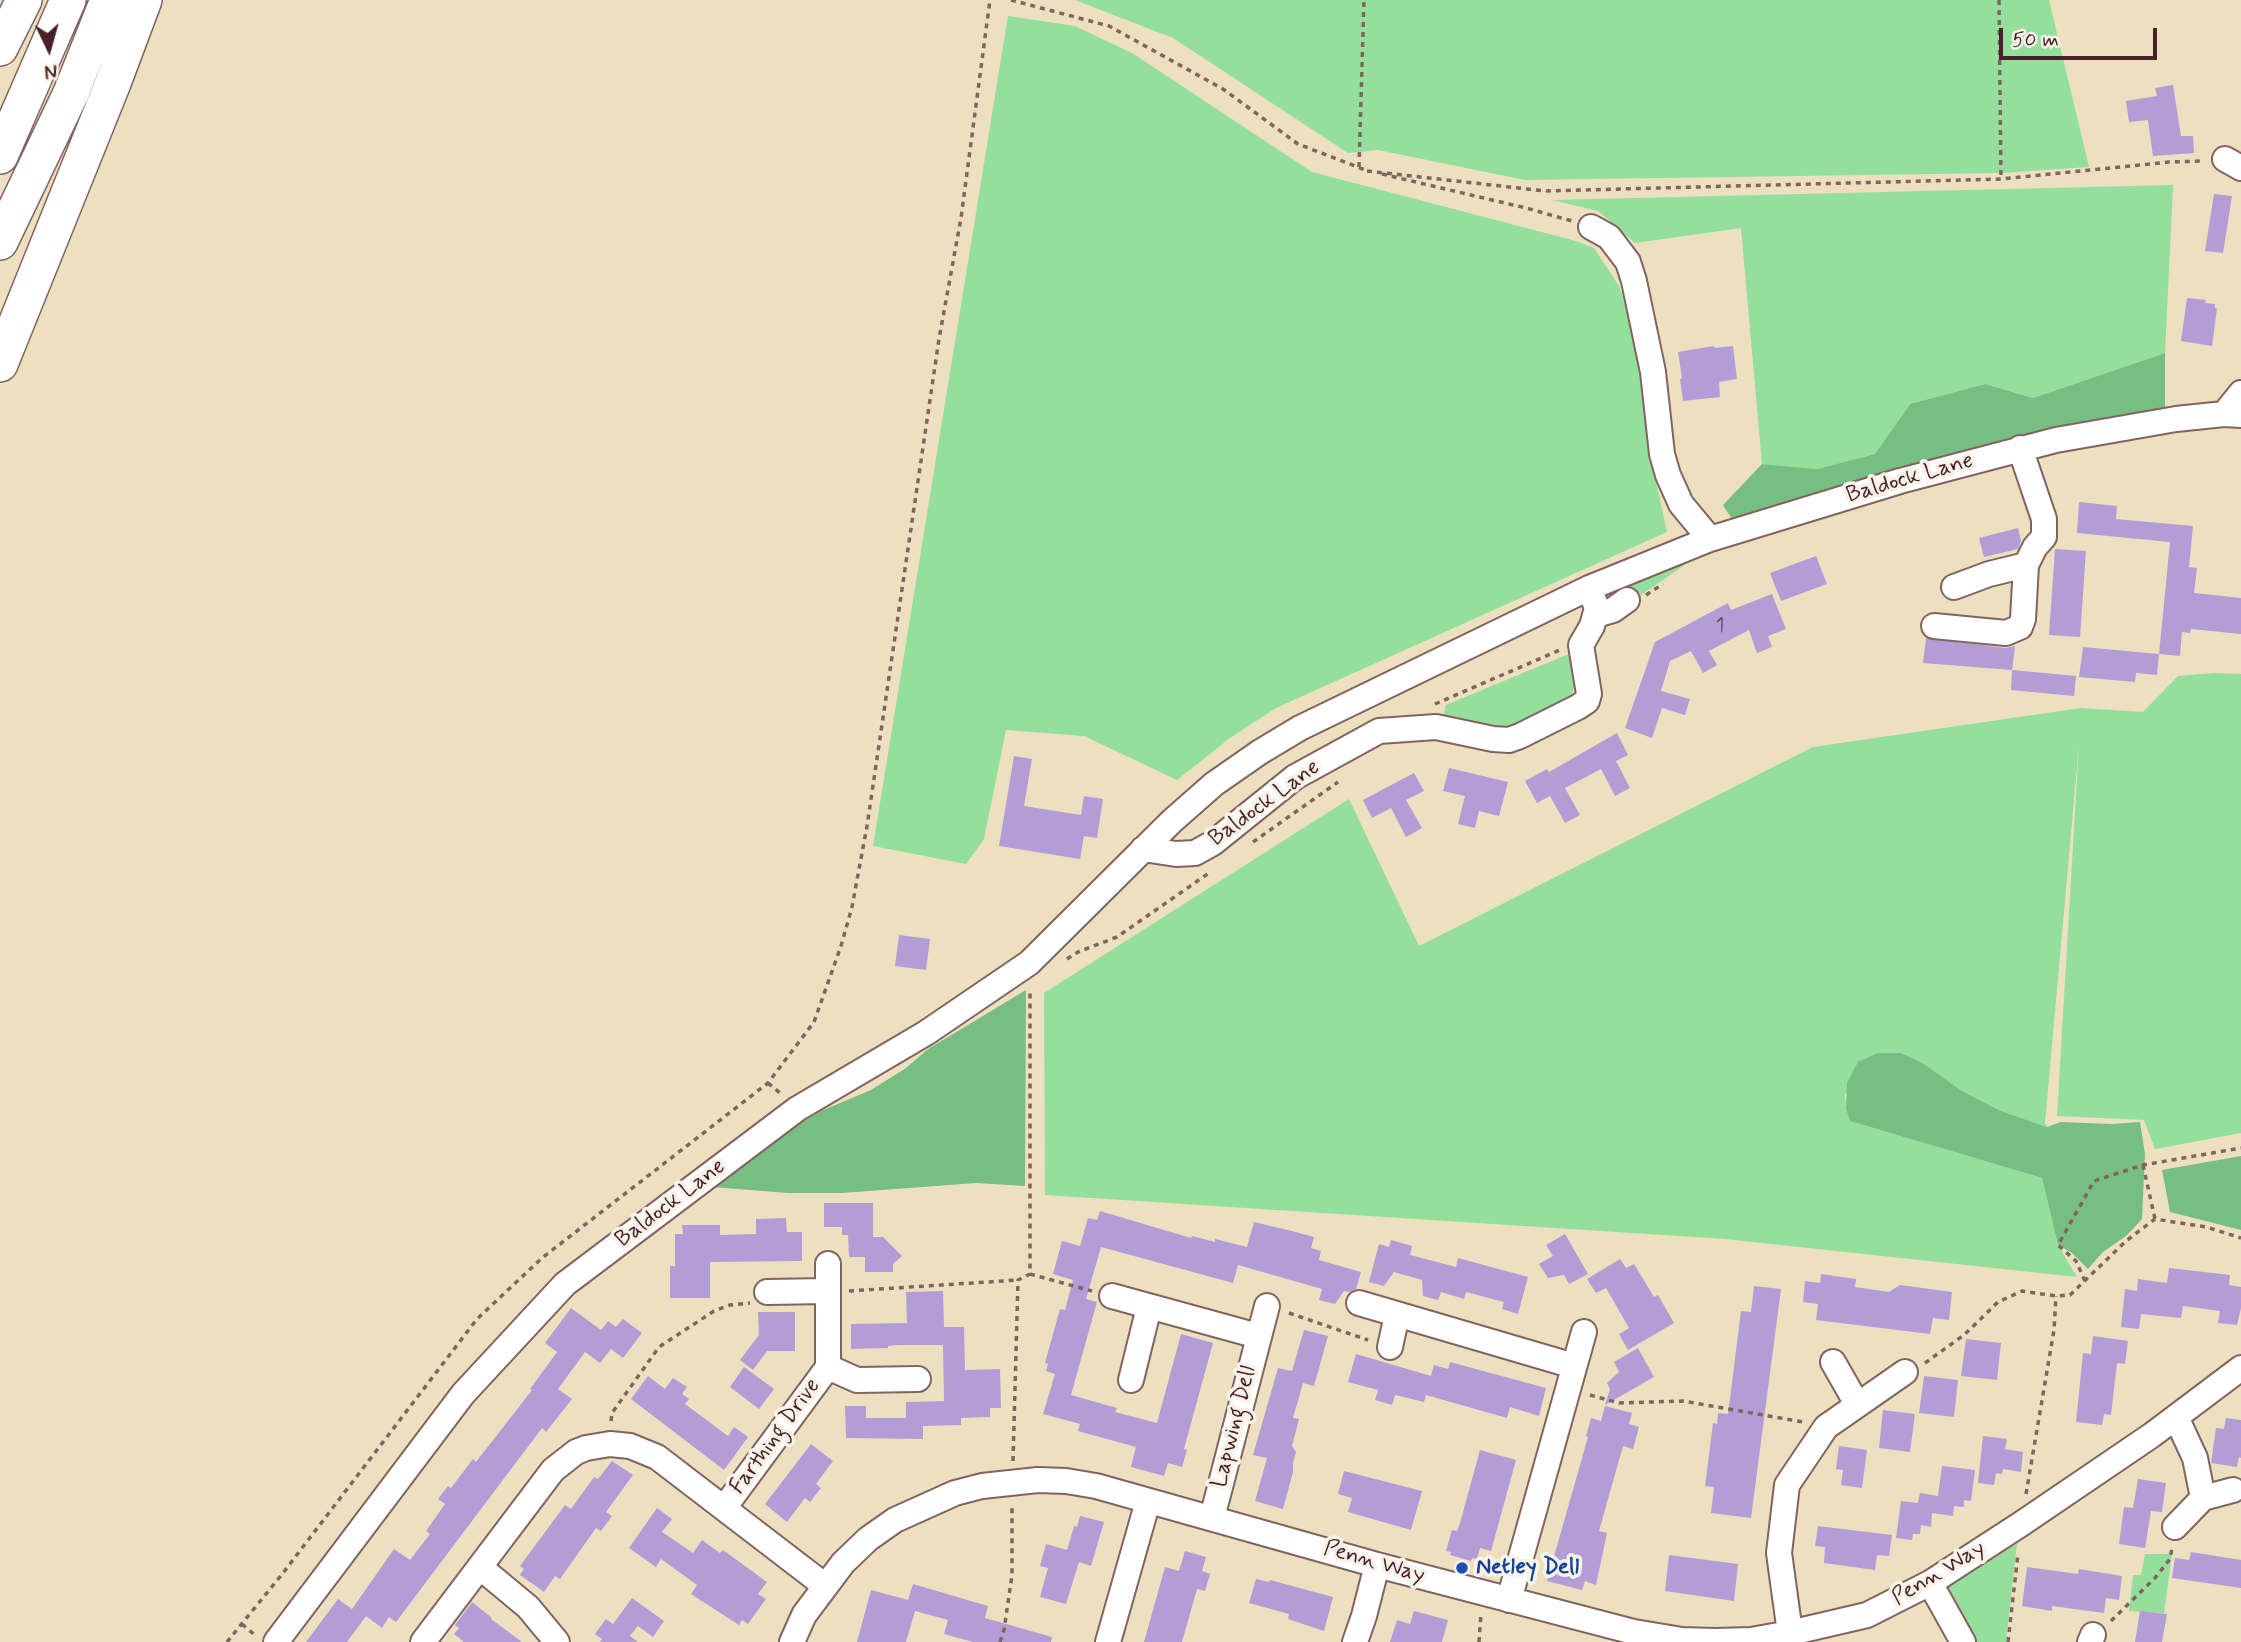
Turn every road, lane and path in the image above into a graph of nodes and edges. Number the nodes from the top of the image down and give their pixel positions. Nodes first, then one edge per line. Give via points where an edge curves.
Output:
1 (23, 0) edge
2 (68, 0) edge
3 (108, 0) edge
4 (144, 0) edge
5 (990, 0) edge
6 (1011, 0) edge
7 (1364, 0) edge
8 (1999, 0) edge
9 (0, 48) edge
10 (0, 156) edge
11 (2233, 163) edge
12 (1359, 167) junction
13 (1367, 171) junction
14 (2001, 179) junction
15 (1591, 227) joint
16 (0, 242) edge
17 (0, 364) edge
18 (2241, 393) edge
19 (2232, 414) edge
20 (2020, 448) junction
21 (1710, 539) junction
22 (2026, 565) junction
23 (1664, 584) dead end
24 (1954, 587) dead end
25 (1589, 588) junction
26 (1635, 599) joint
27 (1596, 615) junction
28 (1934, 626) dead end
29 (1581, 645) junction
30 (1399, 728) junction
31 (1342, 778) dead end
32 (1251, 844) dead end
33 (1143, 849) junction
34 (1217, 867) dead end
35 (1067, 959) dead end
36 (1029, 963) junction
37 (2241, 1148) edge
38 (2143, 1165) junction
39 (2155, 1219) junction
40 (2241, 1238) edge
41 (828, 1264) dead end
42 (1030, 1274) junction
43 (1018, 1280) junction
44 (2085, 1281) junction
45 (828, 1291) junction
46 (767, 1292) joint
47 (1112, 1296) joint
48 (2056, 1297) junction
49 (1359, 1303) dead end
50 (1267, 1306) joint
51 (1149, 1307) junction
52 (1397, 1315) junction
53 (1584, 1332) dead end
54 (1258, 1336) junction
55 (1390, 1347) joint
56 (1833, 1362) dead end
57 (828, 1367) junction
58 (2241, 1368) edge
59 (1905, 1372) joint
60 (1571, 1378) junction
61 (918, 1380) dead end
62 (1131, 1380) dead end
63 (1857, 1404) junction
64 (2176, 1417) junction
65 (1826, 1427) junction
66 (610, 1444) junction
67 (1012, 1482) junction
68 (2233, 1490) dead end
69 (2203, 1498) junction
70 (1148, 1501) junction
71 (724, 1508) junction
72 (1212, 1518) junction
73 (2021, 1524) junction
74 (2175, 1527) joint
75 (1377, 1565) junction
76 (481, 1568) junction
77 (1930, 1583) junction
78 (824, 1585) junction
79 (1509, 1600) junction
80 (242, 1624) junction
81 (1790, 1633) junction
82 (1634, 1637) edge
83 (2091, 1639) edge
84 (227, 1642) edge
85 (263, 1642) edge
86 (276, 1642) edge
87 (424, 1642) edge
88 (557, 1642) edge
89 (792, 1642) edge
90 (1000, 1642) edge
91 (1108, 1642) edge
92 (1354, 1642) edge
93 (1963, 1642) edge
94 (2008, 1642) edge

1 - 9 highway
2 - 10 highway
3 - 16 highway via 71,93
4 - 17 highway
5 - 80 path via 867,826 845,933 814,1022 768,1083 541,1258 477,1319
6 - 12 path via 1109,26 1223,89 1298,144
7 - 12 path
8 - 14 path
11 - 14 path
12 - 13 path
13 - 14 path via 1545,191
13 - 15 path
15 - 21 street via 1609,237 1628,262 1653,372 1668,475 1681,504
18 - 19 street
19 - 20 street, Baldock Lane via 2176,419
20 - 21 street, Baldock Lane
20 - 22 street via 2044,519 2044,537
21 - 25 street, Baldock Lane
22 - 24 street
22 - 28 street via 2023,619 2015,631
23 - 26 path
25 - 27 street
25 - 33 street, Baldock Lane via 1300,728 1214,784
26 - 27 street
27 - 29 street
29 - 30 path via 1536,659 1426,708
29 - 30 street, Baldock Lane via 1589,685 1587,701 1520,736 1501,739 1436,727
30 - 33 street, Baldock Lane via 1370,735 1295,777 1195,853
31 - 32 path
33 - 36 street, Baldock Lane
34 - 35 path via 1117,937
36 - 42 path
36 - 86 street, Baldock Lane via 926,1033 797,1109 565,1284 463,1394
37 - 38 path
38 - 39 path
38 - 44 path via 2094,1181 2059,1245 2076,1261
39 - 40 path
39 - 44 path
41 - 45 street, Farthing Drive
42 - 43 path
42 - 47 path
43 - 45 path
43 - 67 path
44 - 48 path via 2070,1295
45 - 46 street
45 - 57 street, Farthing Drive
46 - 66 path via 751,1303 714,1311 659,1347 612,1413
47 - 51 street, Lapwing Dell
48 - 59 path via 2022,1291 1998,1302 1964,1335
48 - 73 path
49 - 52 street
50 - 54 street, Lapwing Dell
50 - 55 path
51 - 54 street, Lapwing Dell
51 - 62 street
52 - 55 street
52 - 60 street
53 - 60 street
54 - 72 street, Lapwing Dell
56 - 63 street
57 - 61 street, Farthing Drive via 857,1380
57 - 71 street, Farthing Drive
58 - 64 street, Penn Way
59 - 63 street
60 - 65 path via 1619,1402 1683,1401
60 - 79 street
63 - 65 street
64 - 69 street via 2195,1458
64 - 73 street, Penn Way
65 - 81 street via 1787,1485 1779,1553
66 - 71 street, Farthing Drive via 657,1457
66 - 76 street, Farthing Drive via 586,1448 564,1459
67 - 70 street, Penn Way via 1066,1481
67 - 78 street, Penn Way via 955,1493 895,1520 868,1539
67 - 90 path via 1012,1575
68 - 69 street
69 - 74 street
70 - 72 street, Penn Way
70 - 91 street
71 - 78 street, Farthing Drive
72 - 75 street, Penn Way
73 - 77 street, Penn Way
73 - 94 path
74 - 83 path via 2170,1559 2137,1598
75 - 79 street, Penn Way
75 - 92 street
76 - 87 street, Farthing Drive
76 - 88 street via 528,1607
77 - 81 street, Penn Way via 1867,1615
77 - 93 street
78 - 89 street, Penn Way
79 - 82 street, Penn Way
80 - 84 path
80 - 85 path
81 - 82 street, Penn Way via 1715,1641

